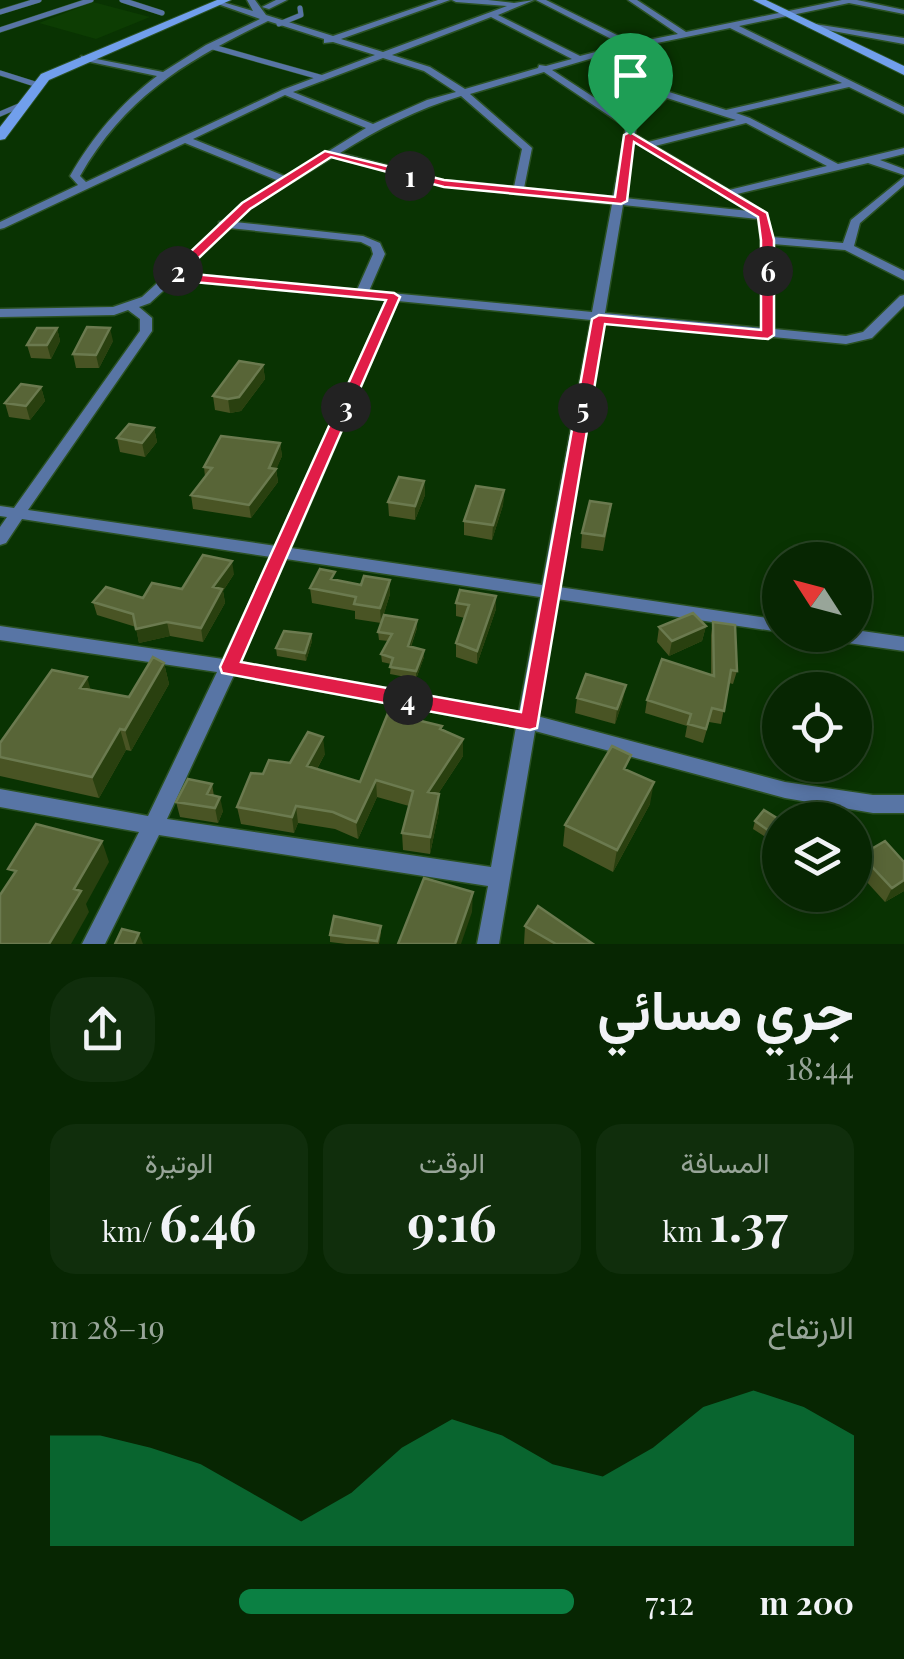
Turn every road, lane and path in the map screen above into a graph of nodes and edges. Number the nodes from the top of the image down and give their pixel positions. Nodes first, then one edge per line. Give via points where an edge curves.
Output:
1 (39, 0) edge
2 (91, 0) edge
3 (122, 0) edge
4 (251, 0) edge
5 (283, 0) edge
6 (446, 0) edge
7 (456, 0) edge
8 (540, 0) edge
9 (632, 0) edge
10 (758, 0) edge
11 (850, 0) edge
12 (222, 1) edge
13 (524, 2) edge
14 (300, 8) dead end
15 (265, 10) edge
16 (0, 12) edge
17 (904, 12) edge
18 (162, 14) dead end
19 (491, 14) junction
20 (785, 14) junction
21 (279, 24) junction
22 (729, 24) junction
23 (811, 25) junction
24 (0, 30) edge
25 (682, 33) junction
26 (327, 40) junction
27 (904, 41) edge
28 (630, 45) junction
29 (213, 47) junction
30 (611, 50) junction
31 (383, 54) junction
32 (84, 58) junction
33 (577, 58) junction
34 (542, 67) junction
35 (904, 71) edge
36 (0, 73) edge
37 (163, 75) junction
38 (323, 78) junction
39 (850, 84) junction
40 (38, 85) junction
41 (285, 92) junction
42 (460, 92) junction
43 (664, 94) junction
44 (21, 105) junction
45 (904, 111) edge
46 (725, 113) junction
47 (0, 114) edge
48 (746, 120) junction
49 (372, 128) junction
50 (630, 131) junction
51 (0, 136) edge
52 (186, 140) junction
53 (646, 145) junction
54 (904, 151) edge
55 (329, 154) junction
56 (870, 159) junction
57 (836, 168) junction
58 (904, 172) edge
59 (286, 180) junction
60 (904, 180) edge
61 (84, 186) junction
62 (518, 192) junction
63 (729, 193) junction
64 (621, 201) junction
65 (763, 216) junction
66 (223, 224) junction
67 (0, 226) edge
68 (768, 240) junction
69 (848, 247) junction
70 (172, 276) junction
71 (904, 276) edge
72 (361, 294) junction
73 (394, 297) junction
74 (904, 299) edge
75 (131, 307) junction
76 (0, 313) edge
77 (599, 319) junction
78 (768, 335) junction
79 (0, 511) edge
80 (19, 514) junction
81 (0, 539) edge
82 (281, 554) junction
83 (551, 593) junction
84 (762, 623) edge
85 (0, 632) edge
86 (872, 639) edge
87 (904, 644) edge
88 (229, 667) junction
89 (530, 722) junction
90 (0, 798) edge
91 (904, 804) edge
92 (155, 826) junction
93 (501, 878) junction
94 (93, 944) edge
95 (488, 944) edge

1 - 16 lane
2 - 24 lane
3 - 18 lane
4 - 15 street via 258,13
5 - 15 street
6 - 26 street
7 - 13 street
8 - 28 street
9 - 25 street
10 - 20 street
11 - 17 street
11 - 20 street
12 - 15 street
12 - 32 street
13 - 19 street
14 - 21 lane via 302,15
15 - 21 street
15 - 29 street
19 - 31 street
19 - 33 street
20 - 22 street
20 - 23 street
21 - 26 street
22 - 25 street
22 - 39 street
23 - 27 street
23 - 35 street
25 - 28 street
26 - 31 street
28 - 30 street
29 - 37 street
29 - 38 lane
30 - 33 street
30 - 43 street
31 - 38 street
31 - 42 street via 446,78
32 - 37 street
32 - 40 street
33 - 34 street
34 - 42 street
34 - 50 street
36 - 40 lane
37 - 61 street via 106,126 76,176
38 - 41 street
39 - 45 street
39 - 46 street
40 - 44 street
41 - 49 street
41 - 52 street
42 - 49 street
42 - 62 street via 527,148
43 - 46 street
43 - 50 street
44 - 47 lane
44 - 51 street
46 - 48 street
48 - 53 street
48 - 57 street
49 - 55 street
50 - 53 street
50 - 64 street
52 - 59 street
52 - 61 street
53 - 63 street
54 - 56 street
55 - 59 street
55 - 62 street via 416,178
56 - 57 street
56 - 58 street
57 - 63 street
59 - 66 street
60 - 69 street via 855,222
61 - 67 street
62 - 64 street
63 - 65 street
64 - 65 street
64 - 77 street
65 - 68 street
66 - 70 street
66 - 72 street via 376,244 379,254
68 - 69 street
68 - 78 street
69 - 71 street
70 - 72 street
70 - 75 street
72 - 73 street
73 - 77 street
73 - 82 street
74 - 78 street via 867,335
75 - 76 street
75 - 80 street via 146,318 146,331
77 - 78 street
77 - 83 street
79 - 80 street
80 - 81 street
80 - 82 street
82 - 83 street
82 - 88 street
83 - 84 street
83 - 89 street
85 - 88 street
86 - 87 street
88 - 89 street
88 - 92 street
89 - 91 street via 785,790
89 - 93 street
90 - 92 street
92 - 93 street
92 - 94 street
93 - 95 street

